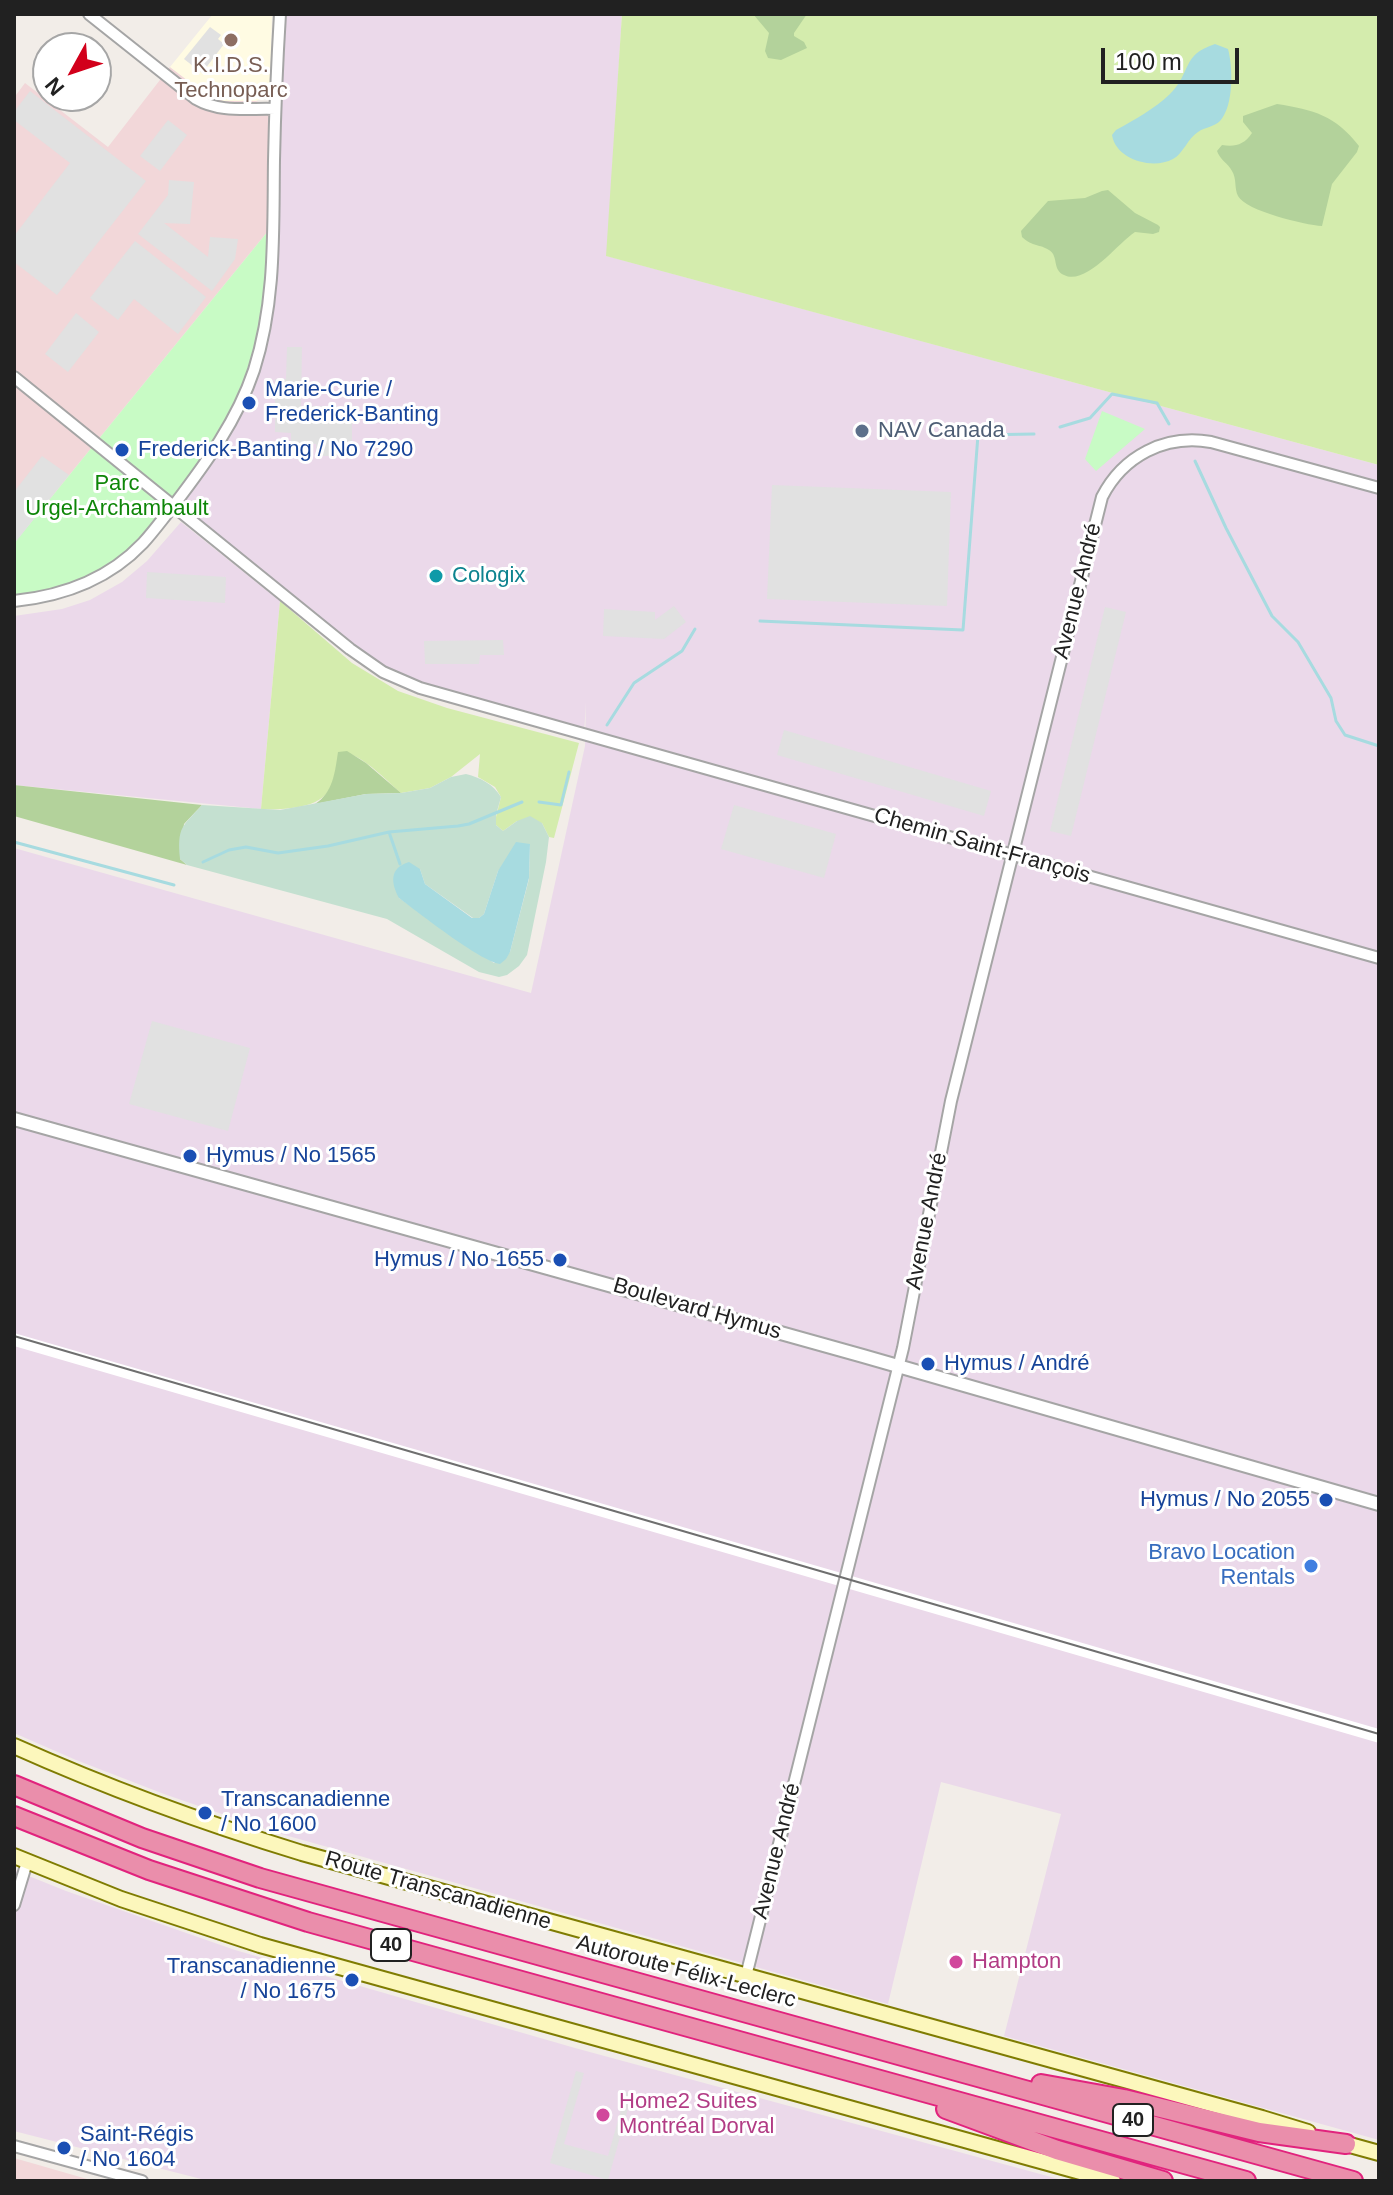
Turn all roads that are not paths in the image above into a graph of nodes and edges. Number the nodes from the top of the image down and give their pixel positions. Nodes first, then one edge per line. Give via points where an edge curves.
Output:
1 (89, 14) edge
2 (280, 14) edge
3 (275, 109) junction
4 (14, 377) edge
5 (1379, 488) edge
6 (173, 505) junction
7 (14, 601) edge
8 (1012, 854) junction
9 (1379, 958) edge
10 (14, 1119) edge
11 (898, 1366) junction
12 (1379, 1504) edge
13 (14, 1746) edge
14 (14, 1785) edge
15 (14, 1816) edge
16 (21, 1859) edge
17 (14, 1905) edge
18 (746, 1976) junction
19 (912, 2059) junction
20 (824, 2064) junction
21 (1346, 2144) junction
22 (14, 2146) edge
23 (1379, 2153) edge
24 (142, 2181) edge
25 (1113, 2181) edge
26 (1163, 2181) edge
27 (1246, 2181) edge
28 (1353, 2181) edge

1 - 3 street via 204,104
2 - 3 street
3 - 6 street via 268,315 253,371 229,426
4 - 6 street, Chemin Saint-François
5 - 8 street, Avenue André via 1196,440 1160,445 1120,470 1097,512
6 - 7 street via 143,543 114,568 57,595
6 - 8 street, Chemin Saint-François via 350,649 383,672 420,688
8 - 9 street, Chemin Saint-François
8 - 11 street, Avenue André via 951,1101
10 - 11 street, Boulevard Hymus
11 - 12 street, Boulevard Hymus
11 - 18 street, Avenue André
13 - 18 main road, Route Transcanadienne via 132,1795 273,1844
14 - 19 highway, Autoroute Félix-Leclerc / 40 via 142,1838 260,1878
15 - 20 highway, 40 via 149,1870 272,1911
16 - 17 street
16 - 25 main road via 121,1899 275,1949
18 - 21 main road, Route Transcanadienne
19 - 21 highway via 1124,2099 1259,2132
19 - 28 highway, Autoroute Félix-Leclerc / 40
20 - 26 highway via 1057,2150
20 - 27 highway, 40
21 - 23 main road, Route Transcanadienne
22 - 24 street

